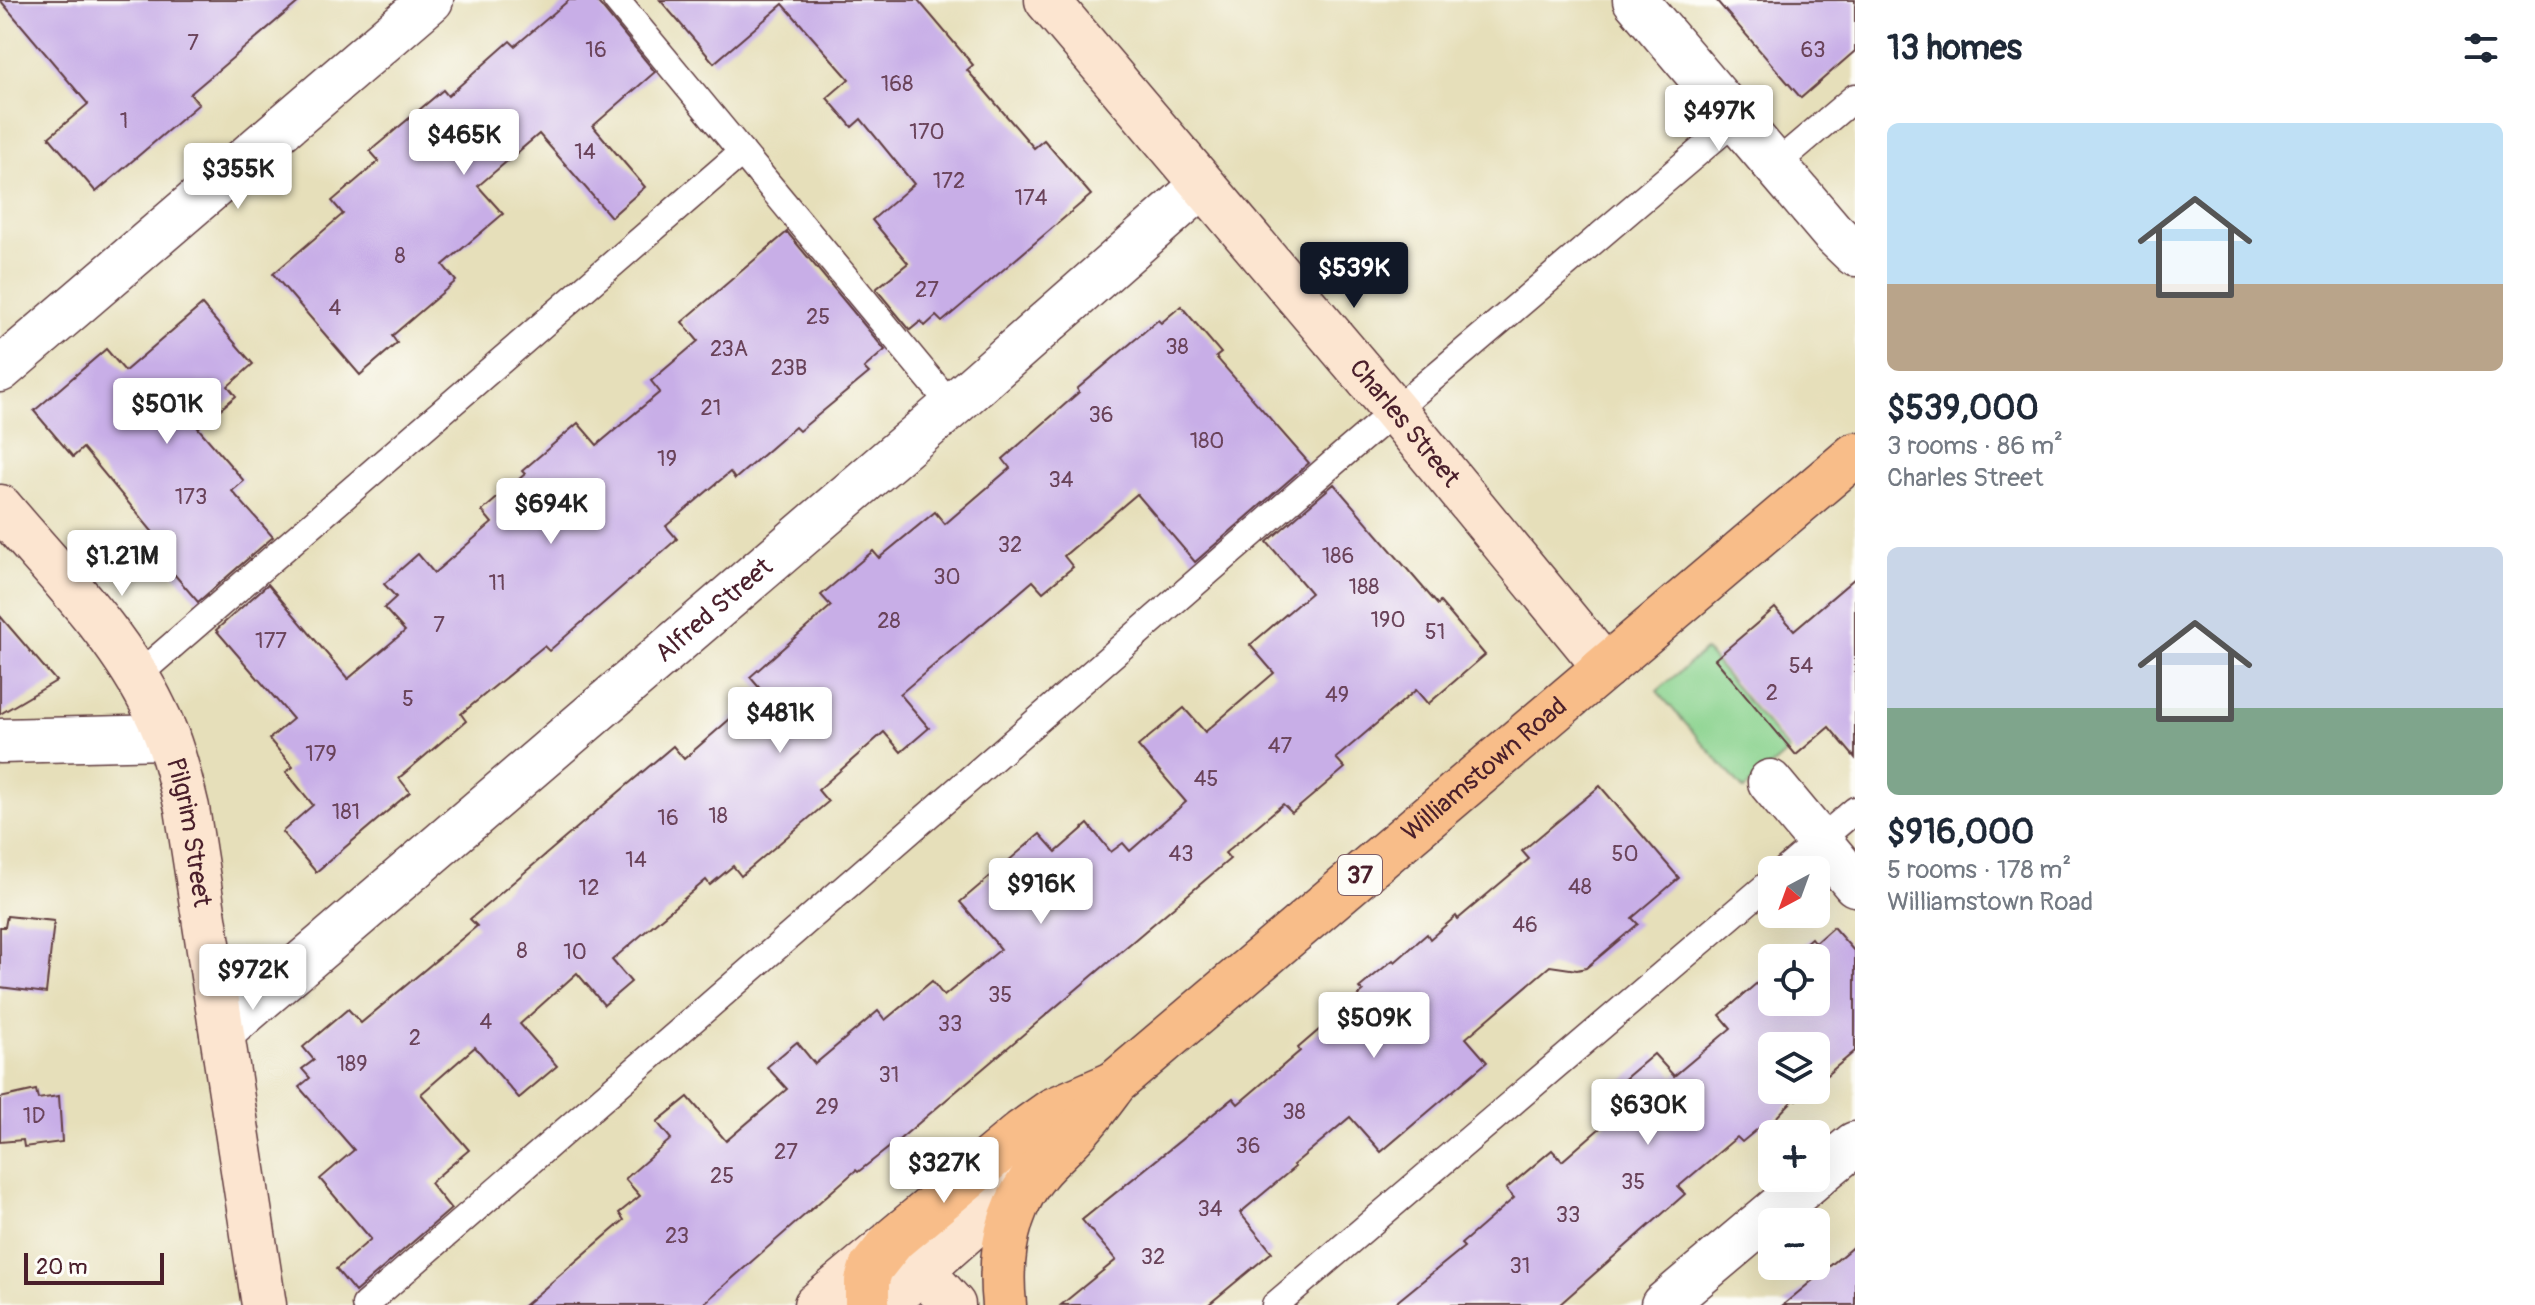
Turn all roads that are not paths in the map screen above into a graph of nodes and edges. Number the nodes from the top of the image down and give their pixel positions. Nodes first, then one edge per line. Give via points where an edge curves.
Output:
1 (431, 0) edge
2 (616, 0) edge
3 (1047, 0) edge
4 (1635, 0) edge
5 (1855, 97) edge
6 (1736, 120) junction
7 (742, 152) junction
8 (1775, 165) junction
9 (1203, 185) junction
10 (1855, 254) edge
11 (0, 370) edge
12 (952, 406) junction
13 (1394, 410) junction
14 (1855, 455) edge
15 (0, 507) edge
16 (1605, 667) junction
17 (137, 676) junction
18 (167, 737) junction
19 (0, 741) edge
20 (1770, 782) dead end
21 (1855, 810) edge
22 (1819, 841) junction
23 (1801, 856) edge
24 (1855, 884) edge
25 (1758, 893) edge
26 (222, 1032) junction
27 (1115, 1083) junction
28 (1855, 1144) edge
29 (1051, 1158) junction
30 (1830, 1165) edge
31 (1797, 1192) edge
32 (901, 1251) junction
33 (264, 1305) edge
34 (365, 1305) edge
35 (816, 1305) edge
36 (867, 1305) edge
37 (883, 1305) edge
38 (953, 1305) edge
39 (1004, 1305) edge
40 (1275, 1305) edge
41 (1663, 1305) edge

1 - 11 street
2 - 7 lane
3 - 9 street, Charles Street
4 - 6 street
5 - 8 lane
6 - 8 street
6 - 13 lane
7 - 12 lane
7 - 17 lane
8 - 10 street
9 - 12 street, Alfred Street
9 - 13 street, Charles Street
12 - 26 street, Alfred Street
13 - 16 street, Charles Street
13 - 34 lane
14 - 16 main road, Williamstown Road / 37
15 - 17 street, Pilgrim Street
16 - 27 main road, Williamstown Road / 37
17 - 18 street, Pilgrim Street
18 - 19 street
18 - 26 street, Pilgrim Street via 187,808
20 - 22 street
21 - 22 lane
22 - 23 lane
22 - 24 street
25 - 40 lane
26 - 33 street, Pilgrim Street
27 - 29 main road, Williamstown Road / 37
27 - 32 main road, Williamstown Road / 37 via 1053,1110 1006,1146
28 - 30 street
29 - 32 street, Williamstown Road / 37
29 - 39 main road, 37 via 1026,1188 1011,1221 1002,1273
31 - 41 street
32 - 35 street, Williamstown Road
32 - 36 main road, 37 via 874,1262
32 - 37 street, Williamstown Road / 37
32 - 38 street

